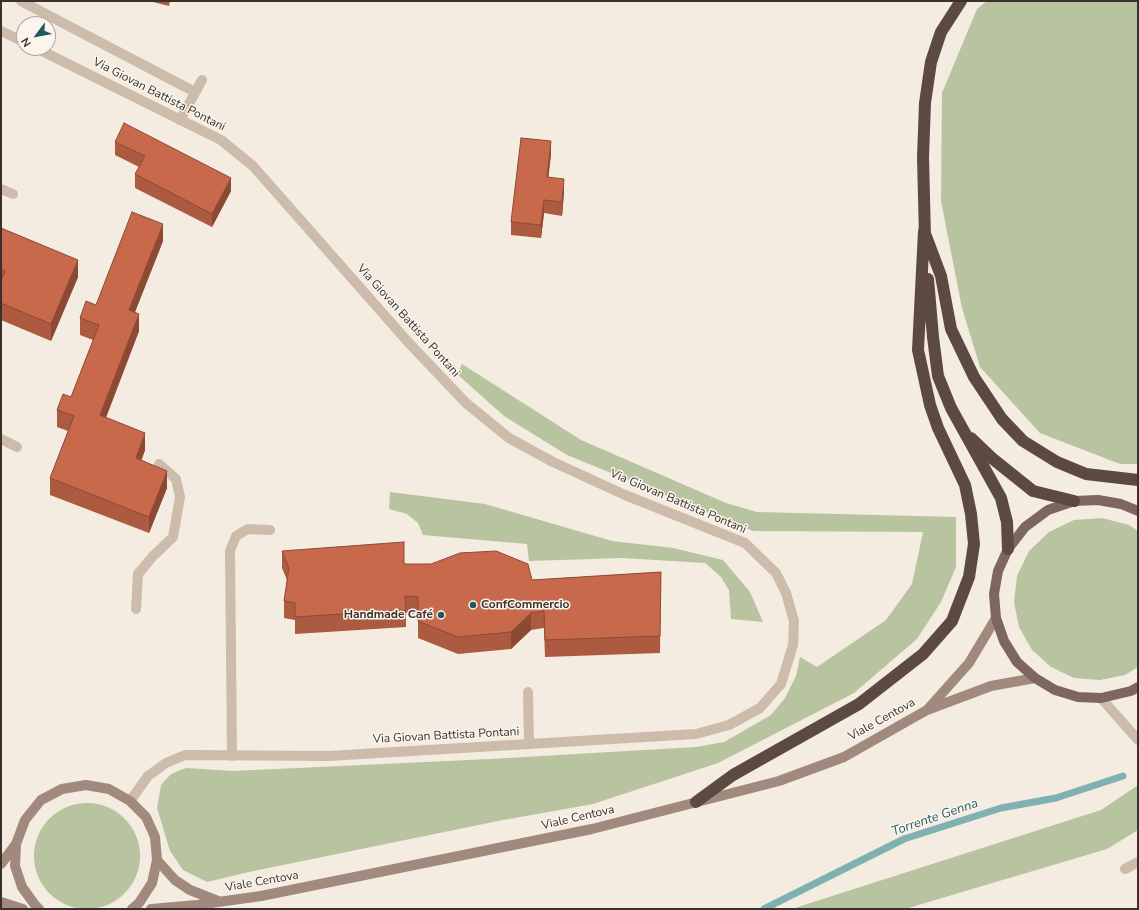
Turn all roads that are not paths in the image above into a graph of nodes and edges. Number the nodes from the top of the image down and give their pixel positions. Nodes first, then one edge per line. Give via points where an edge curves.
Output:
1 (21, 1) edge
2 (961, 1) edge
3 (1, 31) edge
4 (16, 38) edge
5 (52, 56) edge
6 (202, 80) dead end
7 (195, 92) junction
8 (180, 120) junction
9 (1, 189) edge
10 (13, 194) dead end
11 (924, 231) junction
12 (963, 430) junction
13 (1, 439) edge
14 (17, 447) dead end
15 (158, 464) dead end
16 (1138, 480) edge
17 (1074, 501) junction
18 (1138, 511) edge
19 (270, 530) dead end
20 (1008, 549) junction
21 (136, 609) dead end
22 (996, 618) junction
23 (1034, 678) junction
24 (1138, 687) edge
25 (528, 692) dead end
26 (1101, 698) junction
27 (927, 710) junction
28 (1138, 740) edge
29 (530, 744) junction
30 (232, 756) junction
31 (130, 801) junction
32 (696, 802) junction
33 (16, 844) junction
34 (157, 860) junction
35 (1138, 862) edge
36 (1, 864) edge
37 (1125, 870) dead end
38 (1, 902) edge
39 (220, 902) junction
40 (23, 909) edge
41 (39, 909) edge
42 (132, 909) edge
43 (151, 909) edge

1 - 7 street
2 - 11 highway via 941,32 931,62 925,103
3 - 4 street
5 - 8 street, Via Giovan Battista Pontani
6 - 7 street
7 - 8 street
8 - 29 street, Via Giovan Battista Pontani via 221,140 253,166 460,398 509,438 610,488 745,543 776,574 786,593 794,621 793,645 781,684 760,708 729,725 696,734
9 - 10 street
11 - 12 highway via 938,376
11 - 16 highway via 942,276 951,329 974,377 1002,419 1022,441 1057,462 1086,474
11 - 32 highway via 918,350 930,405 964,486 972,514 974,544 969,577 952,621 923,654 859,704 733,775
12 - 17 highway via 993,459 1033,491
12 - 20 highway via 1001,498 1007,522
13 - 14 street
15 - 21 street via 176,479 180,497 173,538 138,574
17 - 18 main road via 1098,500 1121,504
17 - 20 main road via 1048,510 1025,527
19 - 30 street via 248,529 236,536 230,552
20 - 22 main road via 998,570 994,594
22 - 23 main road via 1004,641 1017,662
22 - 27 main road via 969,663
23 - 26 main road via 1055,690 1078,697
23 - 27 main road via 991,686
24 - 26 main road
25 - 29 street
26 - 28 street
27 - 32 main road, Viale Centova via 844,756 779,781
29 - 30 street, Via Giovan Battista Pontani via 328,756
30 - 31 street, Via Giovan Battista Pontani via 185,755 148,776
31 - 33 main road via 109,789 86,785 62,789 41,800 24,820
31 - 34 main road via 146,817 155,838
32 - 39 main road, Viale Centova via 592,829 261,896
33 - 36 main road
33 - 41 main road via 15,866 22,887
34 - 39 main road, Viale Centova via 175,880 190,890
34 - 42 main road via 152,883
35 - 37 street
38 - 40 main road
39 - 43 main road, Viale Centova

